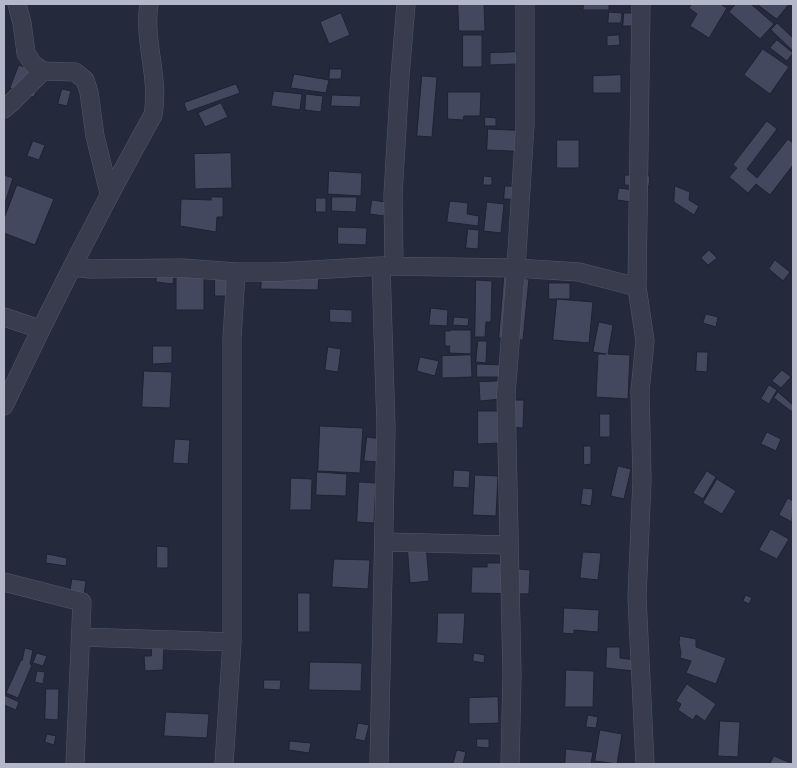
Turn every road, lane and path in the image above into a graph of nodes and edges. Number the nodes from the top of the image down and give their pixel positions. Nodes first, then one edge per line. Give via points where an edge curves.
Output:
1 (17, 4) edge
2 (149, 4) edge
3 (406, 4) edge
4 (525, 4) edge
5 (641, 4) edge
6 (43, 71) junction
7 (4, 109) edge
8 (109, 194) junction
9 (388, 266) junction
10 (72, 267) junction
11 (516, 268) junction
12 (236, 272) junction
13 (637, 287) junction
14 (4, 317) edge
15 (40, 329) junction
16 (4, 406) edge
17 (384, 542) junction
18 (509, 545) junction
19 (4, 582) edge
20 (81, 637) junction
21 (232, 642) junction
22 (75, 764) edge
23 (224, 764) edge
24 (380, 764) edge
25 (510, 764) edge
26 (645, 764) edge

1 - 6 street via 26,53
2 - 8 street via 148,37 156,101 153,114
3 - 9 street
4 - 11 street via 525,125
5 - 13 street
6 - 7 street
6 - 8 street via 74,72 85,80
8 - 10 street
9 - 11 street
9 - 12 street
9 - 17 street
10 - 12 street
10 - 15 street
11 - 13 street via 580,272
11 - 18 street via 506,394
12 - 21 street via 232,339
13 - 26 street via 645,340 640,391 642,480 637,597
14 - 15 street
15 - 16 street
17 - 18 street
17 - 24 street
18 - 25 street
19 - 20 street via 82,602
20 - 21 street
20 - 22 street
21 - 23 street

